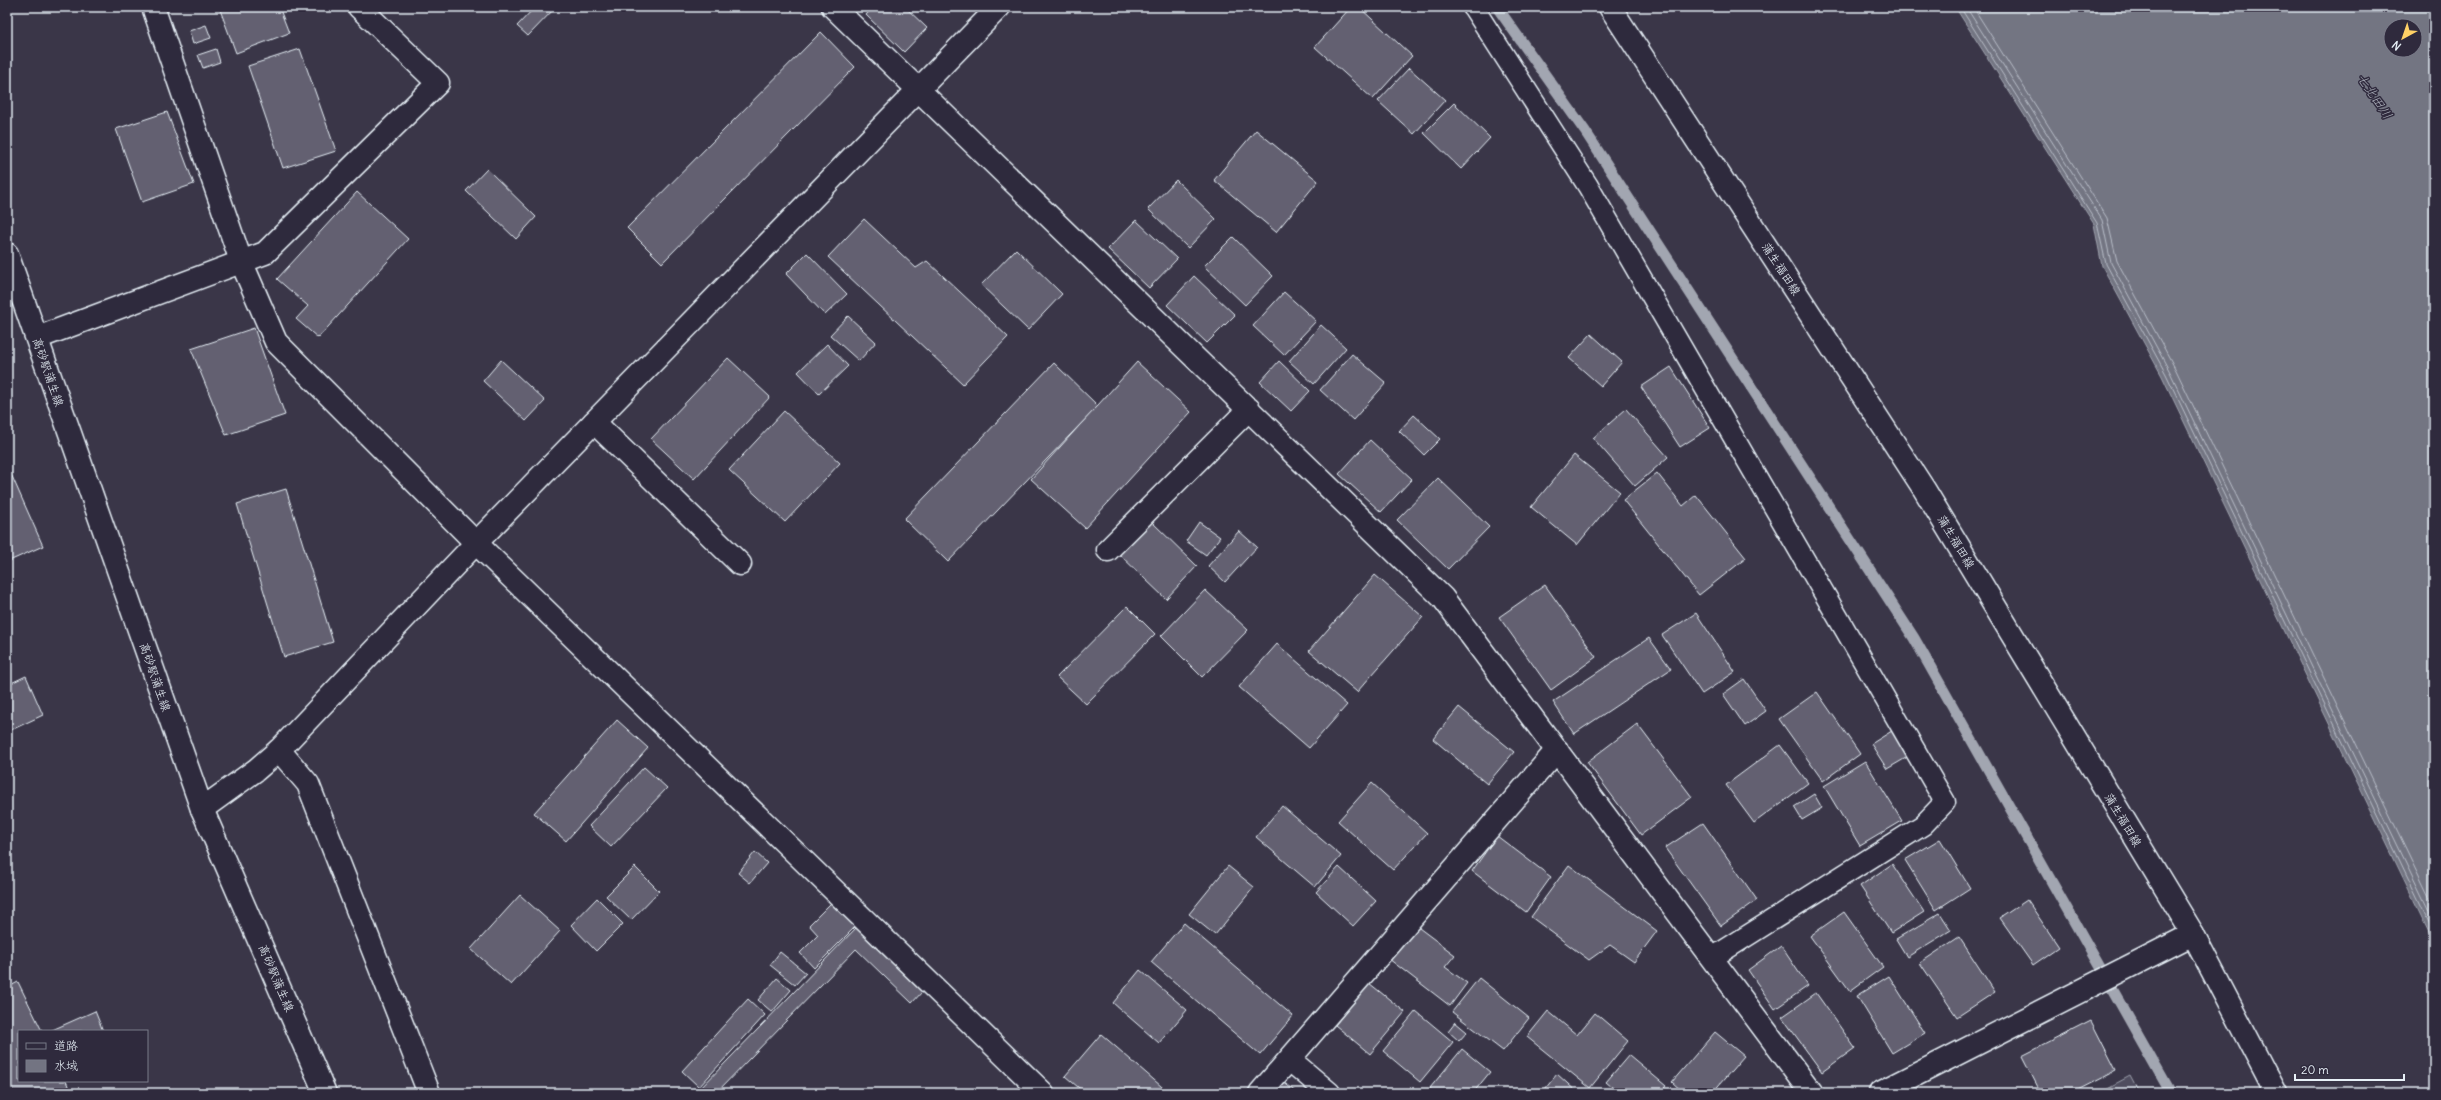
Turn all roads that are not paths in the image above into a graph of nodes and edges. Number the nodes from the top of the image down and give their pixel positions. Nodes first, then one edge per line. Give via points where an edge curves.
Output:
1 (153, 7) edge
2 (359, 7) edge
3 (833, 7) edge
4 (999, 7) edge
5 (1473, 7) edge
6 (1610, 7) edge
7 (918, 89) junction
8 (7, 254) edge
9 (241, 261) junction
10 (37, 338) junction
11 (1249, 409) junction
12 (594, 422) junction
13 (476, 543) junction
14 (1108, 550) dead end
15 (740, 564) dead end
16 (279, 750) junction
17 (1557, 750) junction
18 (202, 809) junction
19 (2192, 934) junction
20 (1712, 958) junction
21 (1290, 1060) junction
22 (325, 1093) edge
23 (429, 1093) edge
24 (1043, 1093) edge
25 (1260, 1093) edge
26 (1329, 1093) edge
27 (1812, 1093) edge
28 (1880, 1093) edge
29 (2276, 1093) edge

1 - 9 street
2 - 9 street via 438,83 265,253
3 - 7 street
4 - 7 street
5 - 20 lane via 1588,186 1945,802 1923,825
6 - 19 street, 蒲生福田線 via 1924,489
7 - 11 street
7 - 12 street
8 - 10 street, 高砂駅蒲生線
9 - 10 street
9 - 13 street via 276,342
10 - 18 street, 高砂駅蒲生線
11 - 14 street
11 - 17 street via 1443,598
12 - 13 street
12 - 15 street
13 - 16 street
13 - 24 street
16 - 18 street
16 - 23 street via 308,784
17 - 20 street
17 - 21 street
18 - 22 street, 高砂駅蒲生線
19 - 28 street
19 - 29 street, 蒲生福田線
20 - 27 street
21 - 25 street
21 - 26 street

